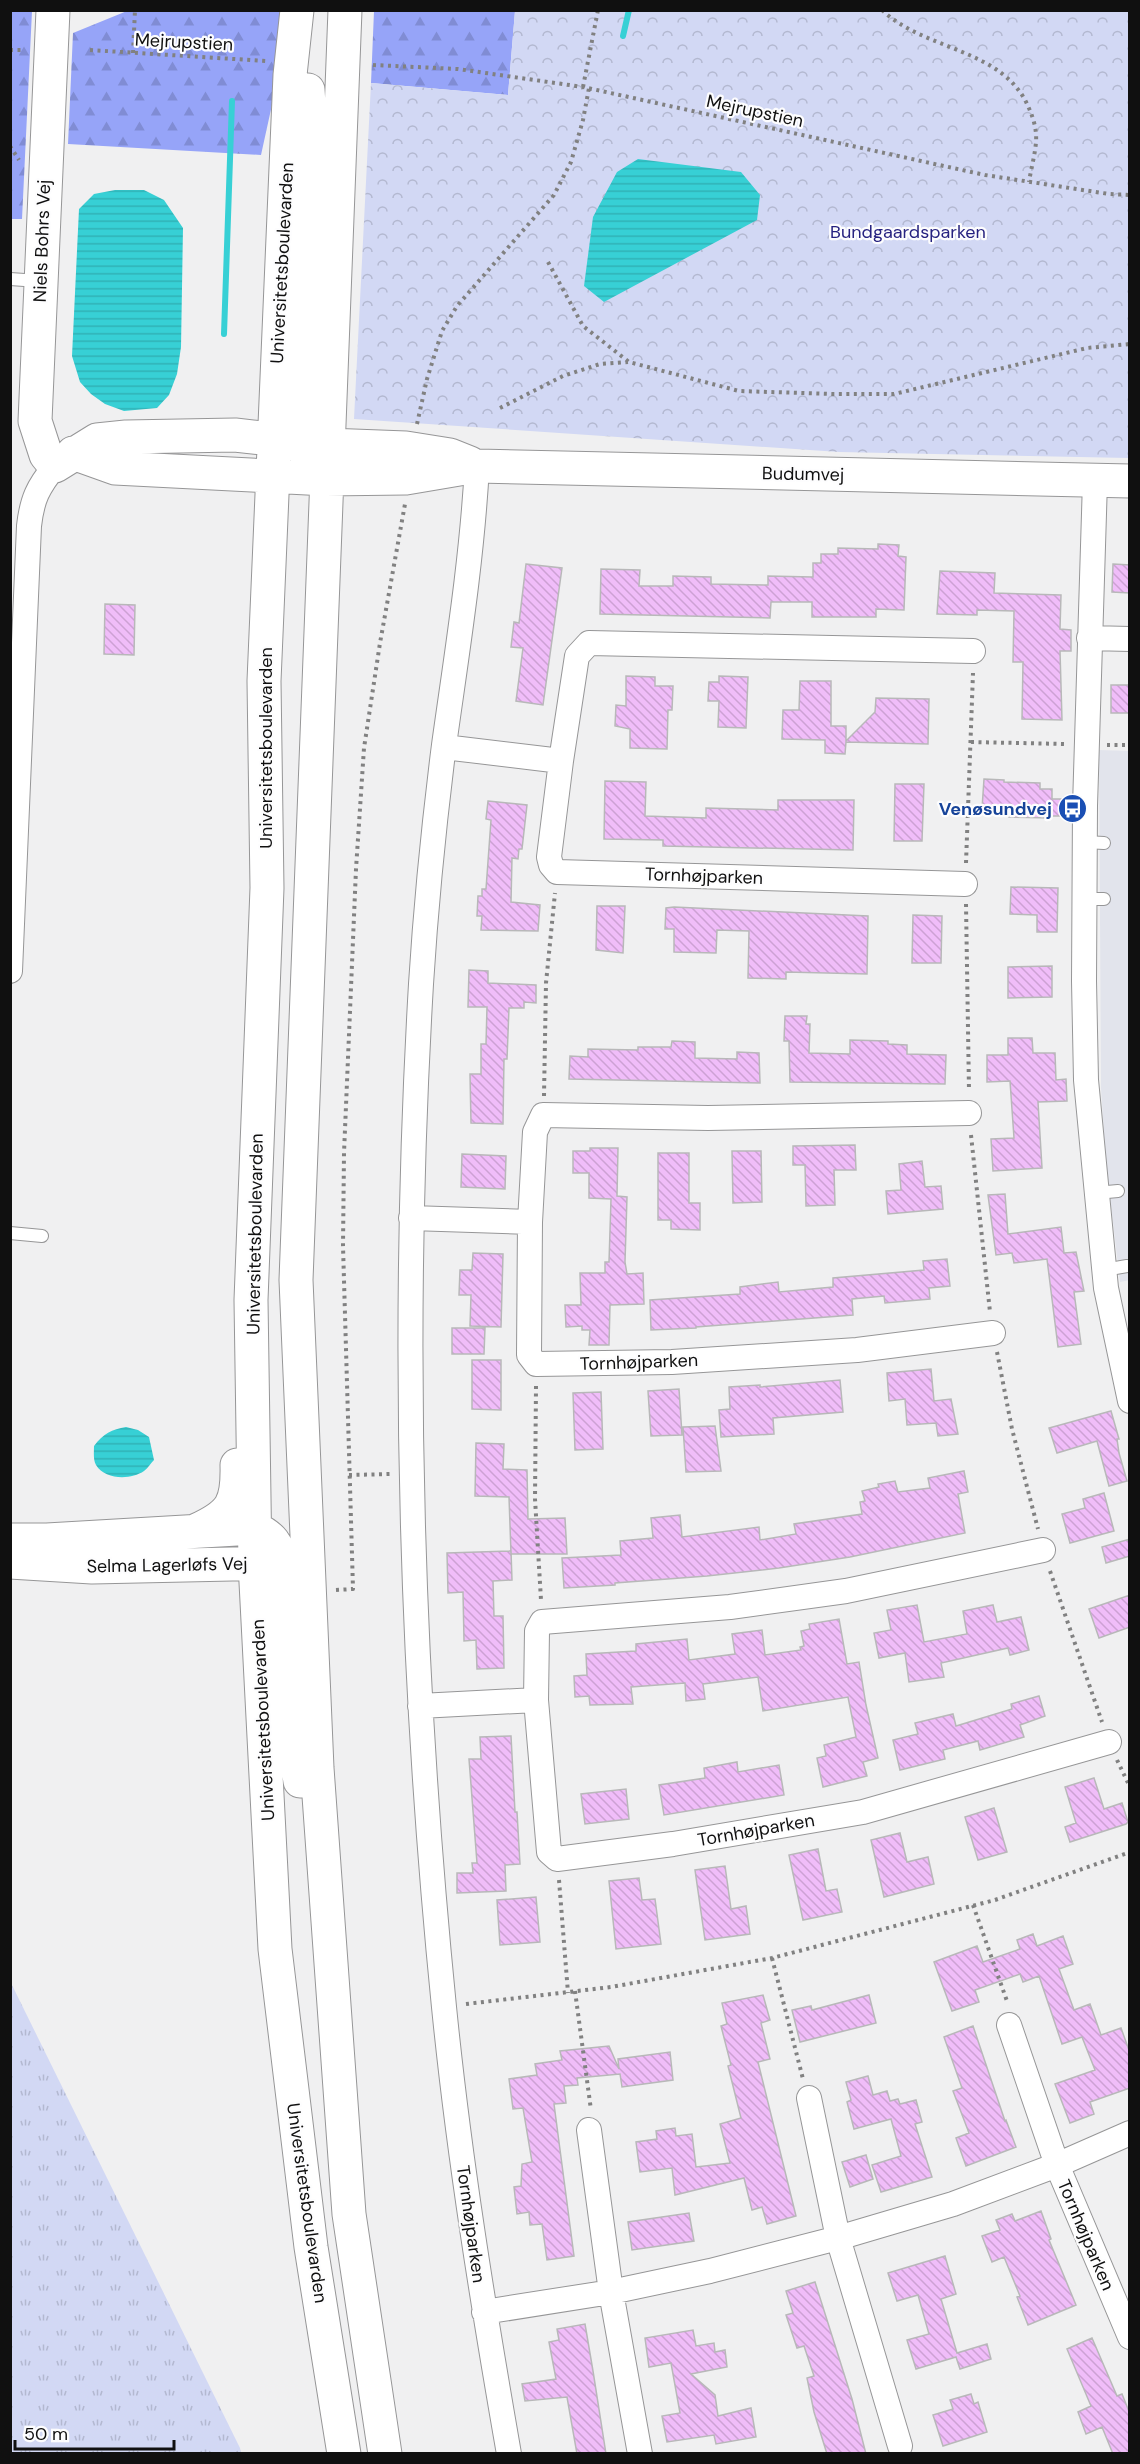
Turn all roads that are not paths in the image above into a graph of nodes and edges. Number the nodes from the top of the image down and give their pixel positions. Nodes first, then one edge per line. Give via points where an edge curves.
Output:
1 (297, 10) edge
2 (305, 10) edge
3 (345, 10) edge
4 (55, 12) edge
5 (283, 68) junction
6 (25, 280) edge
7 (235, 435) junction
8 (302, 443) junction
9 (64, 460) junction
10 (477, 466) junction
11 (301, 478) junction
12 (1095, 481) junction
13 (1130, 482) edge
14 (1089, 638) junction
15 (1130, 639) edge
16 (973, 651) road end
17 (15, 740) edge
18 (444, 747) junction
19 (561, 761) junction
20 (966, 884) road end
21 (267, 888) junction
22 (12, 897) edge
23 (10, 971) edge
24 (969, 1113) road end
25 (411, 1218) junction
26 (530, 1222) junction
27 (10, 1233) edge
28 (42, 1236) dead end
29 (1128, 1266) dead end
30 (1104, 1270) junction
31 (993, 1333) road end
32 (1130, 1401) edge
33 (254, 1528) junction
34 (197, 1530) junction
35 (307, 1531) junction
36 (10, 1540) edge
37 (1043, 1550) road end
38 (10, 1562) edge
39 (268, 1563) junction
40 (536, 1700) junction
41 (420, 1706) junction
42 (1109, 1742) road end
43 (327, 1908) junction
44 (1009, 2025) road end
45 (809, 2097) road end
46 (589, 2130) road end
47 (1130, 2133) edge
48 (1057, 2165) junction
49 (838, 2238) junction
50 (611, 2292) junction
51 (484, 2312) junction
52 (1130, 2337) edge
53 (900, 2446) dead end
54 (344, 2454) edge
55 (385, 2454) edge
56 (509, 2454) edge
57 (640, 2454) edge

1 - 5 main road, Universitetsboulevarden
2 - 8 main road via 313,159
3 - 8 main road, Universitetsboulevarden
4 - 6 main road, Niels Bohrs Vej
5 - 7 main road via 270,147 259,394 253,412
5 - 8 main road, Universitetsboulevarden
6 - 9 main road, Niels Bohrs Vej via 35,421 46,455
7 - 8 main road
7 - 9 main road via 97,440
8 - 10 main road, Budumvej via 406,448 450,455
8 - 11 main road, Universitetsboulevarden
8 - 11 main road, Universitetsboulevarden
9 - 11 main road via 115,468
9 - 17 street via 40,484 32,504
10 - 11 main road, Budumvej via 406,478
10 - 12 main road, Budumvej
10 - 18 street, Tornhøjparken via 463,618
11 - 21 main road, Universitetsboulevarden via 264,681
11 - 35 main road, Universitetsboulevarden via 296,1280
12 - 13 main road, Budumvej
12 - 14 street
14 - 15 street
14 - 30 street via 1087,745 1095,843 1086,1080 1107,1192
16 - 19 street via 589,644 577,656
17 - 22 street
18 - 19 street
18 - 25 street, Tornhøjparken via 421,982
19 - 20 street, Tornhøjparken via 549,857 557,872
21 - 33 main road, Universitetsboulevarden via 251,1300
21 - 34 main road via 248,939 246,968 239,1134 238,1487 229,1510
22 - 23 street
24 - 26 street via 708,1118 543,1115 535,1132
25 - 26 street
25 - 41 street, Tornhøjparken
26 - 31 street, Tornhøjparken via 529,1355 536,1364 672,1362 857,1350
27 - 28 lane
29 - 30 lane
30 - 32 street
33 - 34 main road, Selma Lagerløfs Vej
33 - 39 main road, Universitetsboulevarden
34 - 36 main road, Selma Lagerløfs Vej
35 - 39 main road via 296,1554
35 - 43 main road, Universitetsboulevarden
37 - 40 street via 846,1591 730,1607 542,1622 537,1631
38 - 39 main road, Selma Lagerløfs Vej via 92,1567
39 - 43 main road via 315,1874
39 - 54 main road, Universitetsboulevarden via 275,1949 311,2247
40 - 41 street
40 - 42 street, Tornhøjparken via 549,1852 557,1859 863,1812
41 - 51 street, Tornhøjparken via 444,2007
43 - 55 main road, Universitetsboulevarden via 349,2214
44 - 48 street, Tornhøjparken
45 - 49 street
46 - 50 street
47 - 48 street, Tornhøjparken
48 - 49 street, Tornhøjparken via 953,2204
48 - 52 street, Tornhøjparken
49 - 50 street, Tornhøjparken
49 - 53 street
50 - 51 street, Tornhøjparken
50 - 57 street
51 - 56 street, Tornhøjparken

